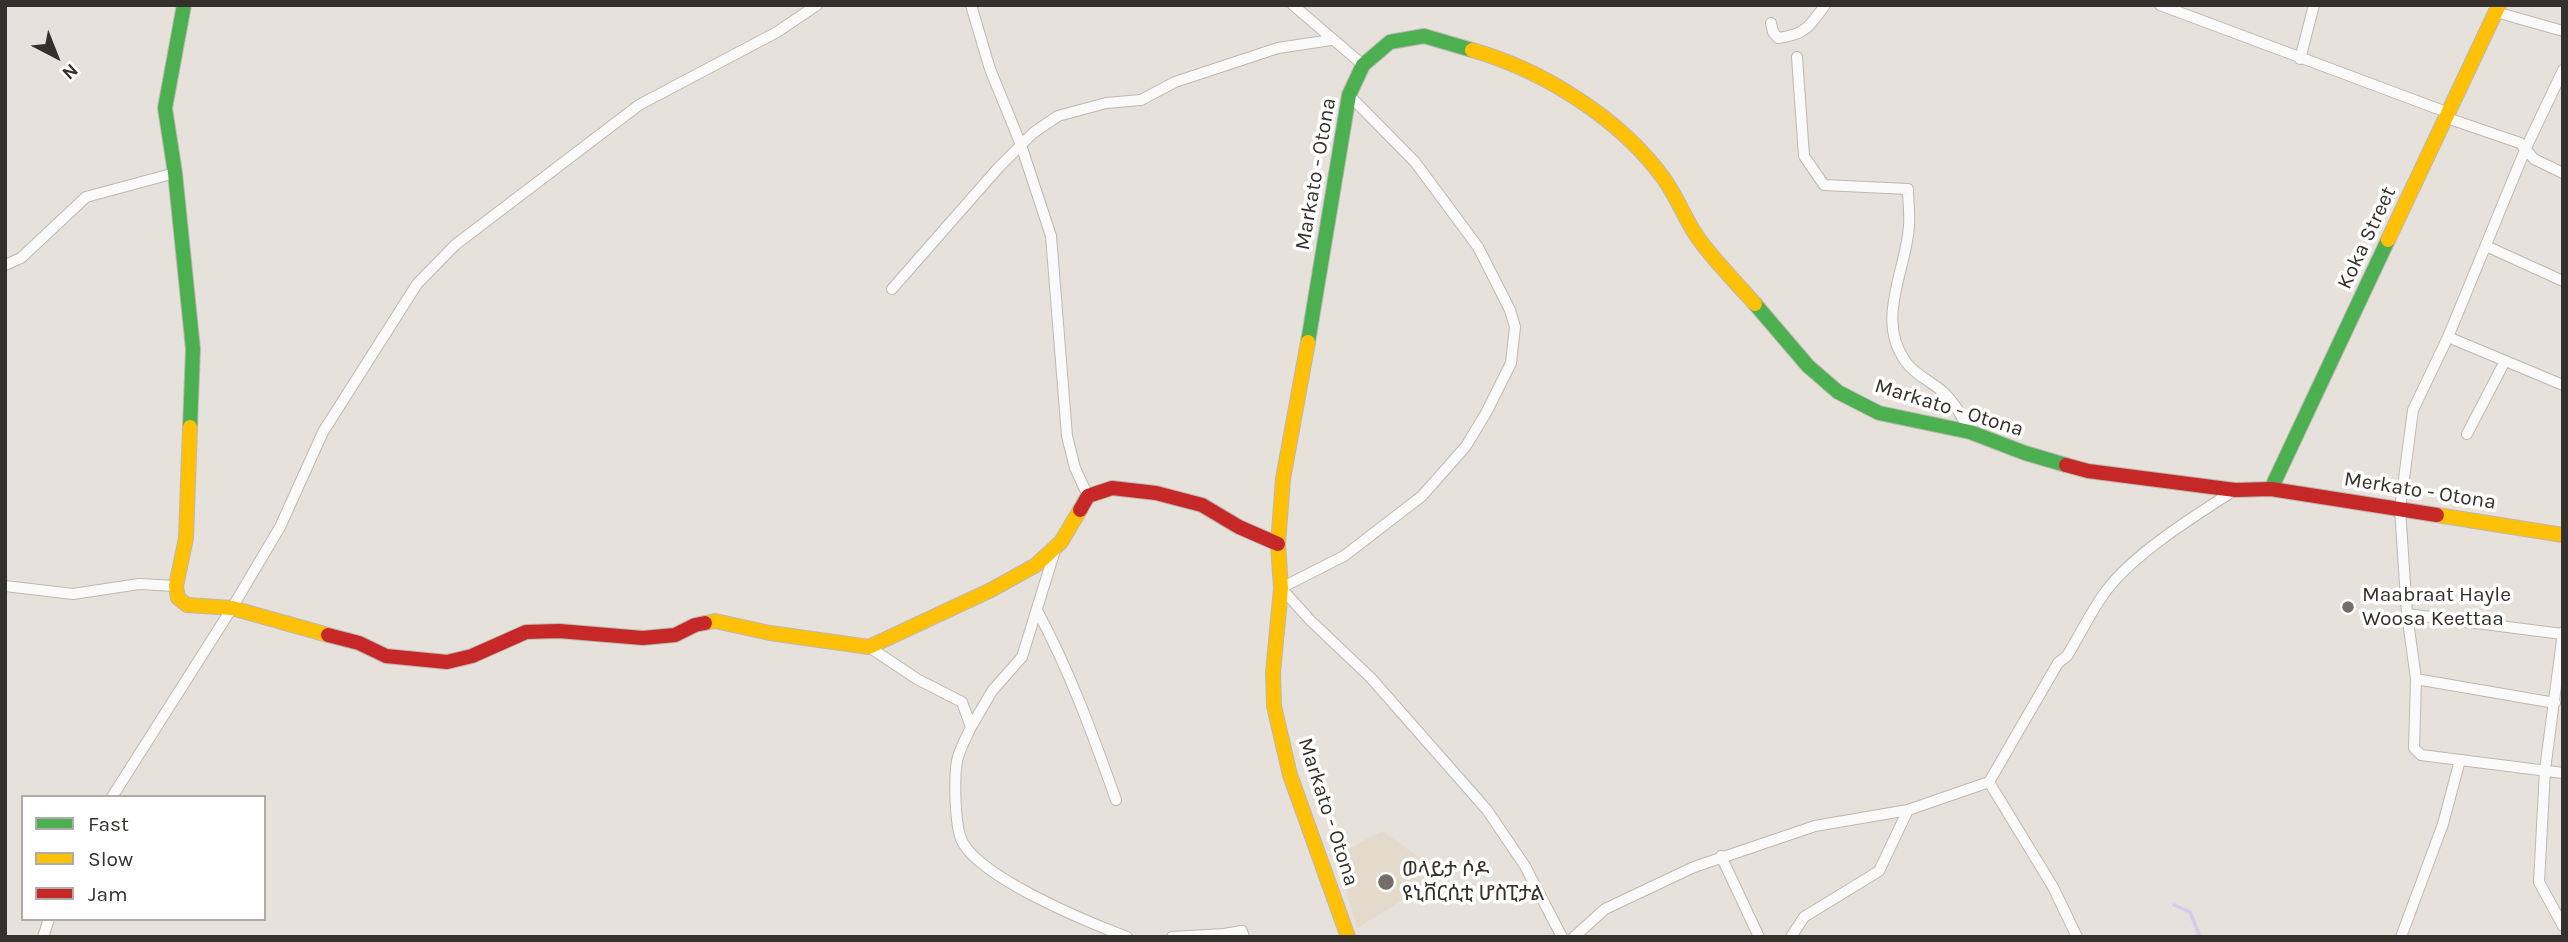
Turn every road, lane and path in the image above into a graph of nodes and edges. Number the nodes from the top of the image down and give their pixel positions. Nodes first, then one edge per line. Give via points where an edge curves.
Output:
1 (184, 5) edge
2 (817, 5) edge
3 (971, 5) edge
4 (1293, 5) edge
5 (1825, 5) edge
6 (2160, 5) edge
7 (2314, 5) edge
8 (2498, 9) edge
9 (1771, 23) dead end
10 (2563, 31) edge
11 (1331, 40) junction
12 (1797, 57) dead end
13 (2300, 59) junction
14 (1363, 65) junction
15 (2563, 70) edge
16 (1349, 95) junction
17 (2448, 115) junction
18 (1021, 145) junction
19 (2525, 150) junction
20 (175, 173) junction
21 (2563, 173) edge
22 (2486, 246) junction
23 (5, 265) edge
24 (2563, 281) edge
25 (892, 289) dead end
26 (2448, 337) junction
27 (2505, 361) junction
28 (2563, 385) edge
29 (1970, 432) junction
30 (2467, 433) dead end
31 (2271, 489) junction
32 (2235, 490) junction
33 (1088, 496) junction
34 (2400, 509) junction
35 (2563, 535) edge
36 (1278, 544) junction
37 (1056, 547) junction
38 (5, 586) edge
39 (176, 586) junction
40 (1281, 588) junction
41 (232, 608) junction
42 (1038, 612) junction
43 (2407, 614) junction
44 (2563, 633) edge
45 (869, 647) junction
46 (2416, 678) junction
47 (2555, 703) junction
48 (971, 727) junction
49 (2460, 760) junction
50 (2545, 770) junction
51 (2563, 773) edge
52 (1989, 782) junction
53 (113, 795) edge
54 (1116, 800) dead end
55 (1908, 810) junction
56 (1721, 856) junction
57 (2563, 926) edge
58 (1127, 937) edge
59 (1172, 937) edge
60 (1244, 937) edge
61 (1348, 937) edge
62 (1562, 937) edge
63 (1574, 937) edge
64 (1759, 937) edge
65 (1791, 937) edge
66 (2077, 937) edge
67 (2401, 937) edge

1 - 20 main road via 165,108
2 - 41 street via 777,32 639,105 436,264 417,284 323,432 280,527
3 - 18 street via 990,69
4 - 11 street
5 - 9 street via 1796,36 1779,38
6 - 13 street
7 - 13 street
8 - 10 street
8 - 17 main road, Koka Street
11 - 14 street
11 - 18 street via 1278,48 1175,82 1141,100 1106,103 1058,116
12 - 29 street via 1804,156 1824,185 1908,189 1909,227 1891,315 1895,338 1904,360 1943,392
13 - 17 street
14 - 16 main road, Markato - Otona
14 - 29 main road, Markato - Otona via 1390,42 1424,36 1501,58 1558,89 1614,124 1664,179 1697,236 1808,366 1838,392 1880,413
15 - 19 street
16 - 36 main road, Markato - Otona via 1283,479
16 - 40 street via 1415,162 1478,247 1515,327 1511,363 1466,446 1422,496 1344,556
17 - 19 street
17 - 31 main road, Koka Street
18 - 25 street
18 - 33 street via 1051,236 1067,436
19 - 21 street
19 - 22 street
20 - 23 street via 86,197 21,258
20 - 39 main road via 193,349 186,538
22 - 24 street
22 - 26 street
26 - 27 street
26 - 34 street via 2413,410
27 - 28 street
27 - 30 street
29 - 32 main road, Markato - Otona via 2088,471
31 - 32 main road, Markato - Otona
31 - 34 main road, Merkato - Otona
32 - 52 street via 2191,518 2107,590
33 - 36 main road via 1112,488 1156,493 1202,505
33 - 37 main road
34 - 35 main road, Merkato - Otona
34 - 43 street
36 - 40 main road, Markato - Otona
37 - 42 street
37 - 45 main road via 1037,565 991,590
38 - 39 street via 73,594 139,584
39 - 41 main road via 178,598 187,605
40 - 61 main road, Markato - Otona via 1274,706 1290,775
40 - 62 street via 1371,678 1487,810 1525,866
41 - 45 main road via 359,643 386,656 447,662 526,632 643,638 675,635 715,621
41 - 53 street
42 - 48 street via 1022,657 992,691
42 - 54 street via 1087,718
43 - 44 street
43 - 46 street
44 - 47 street
45 - 48 street via 962,702
46 - 47 street
46 - 49 street via 2416,752
47 - 50 street
48 - 58 street via 957,760 960,838 987,870
49 - 50 street
49 - 67 street via 2443,824
50 - 51 street
50 - 57 street via 2539,882
52 - 55 street
52 - 66 street via 2053,887
55 - 56 street via 1815,826
55 - 65 street via 1878,871 1804,917
56 - 63 street via 1605,909
56 - 64 street
59 - 60 street via 1242,931

